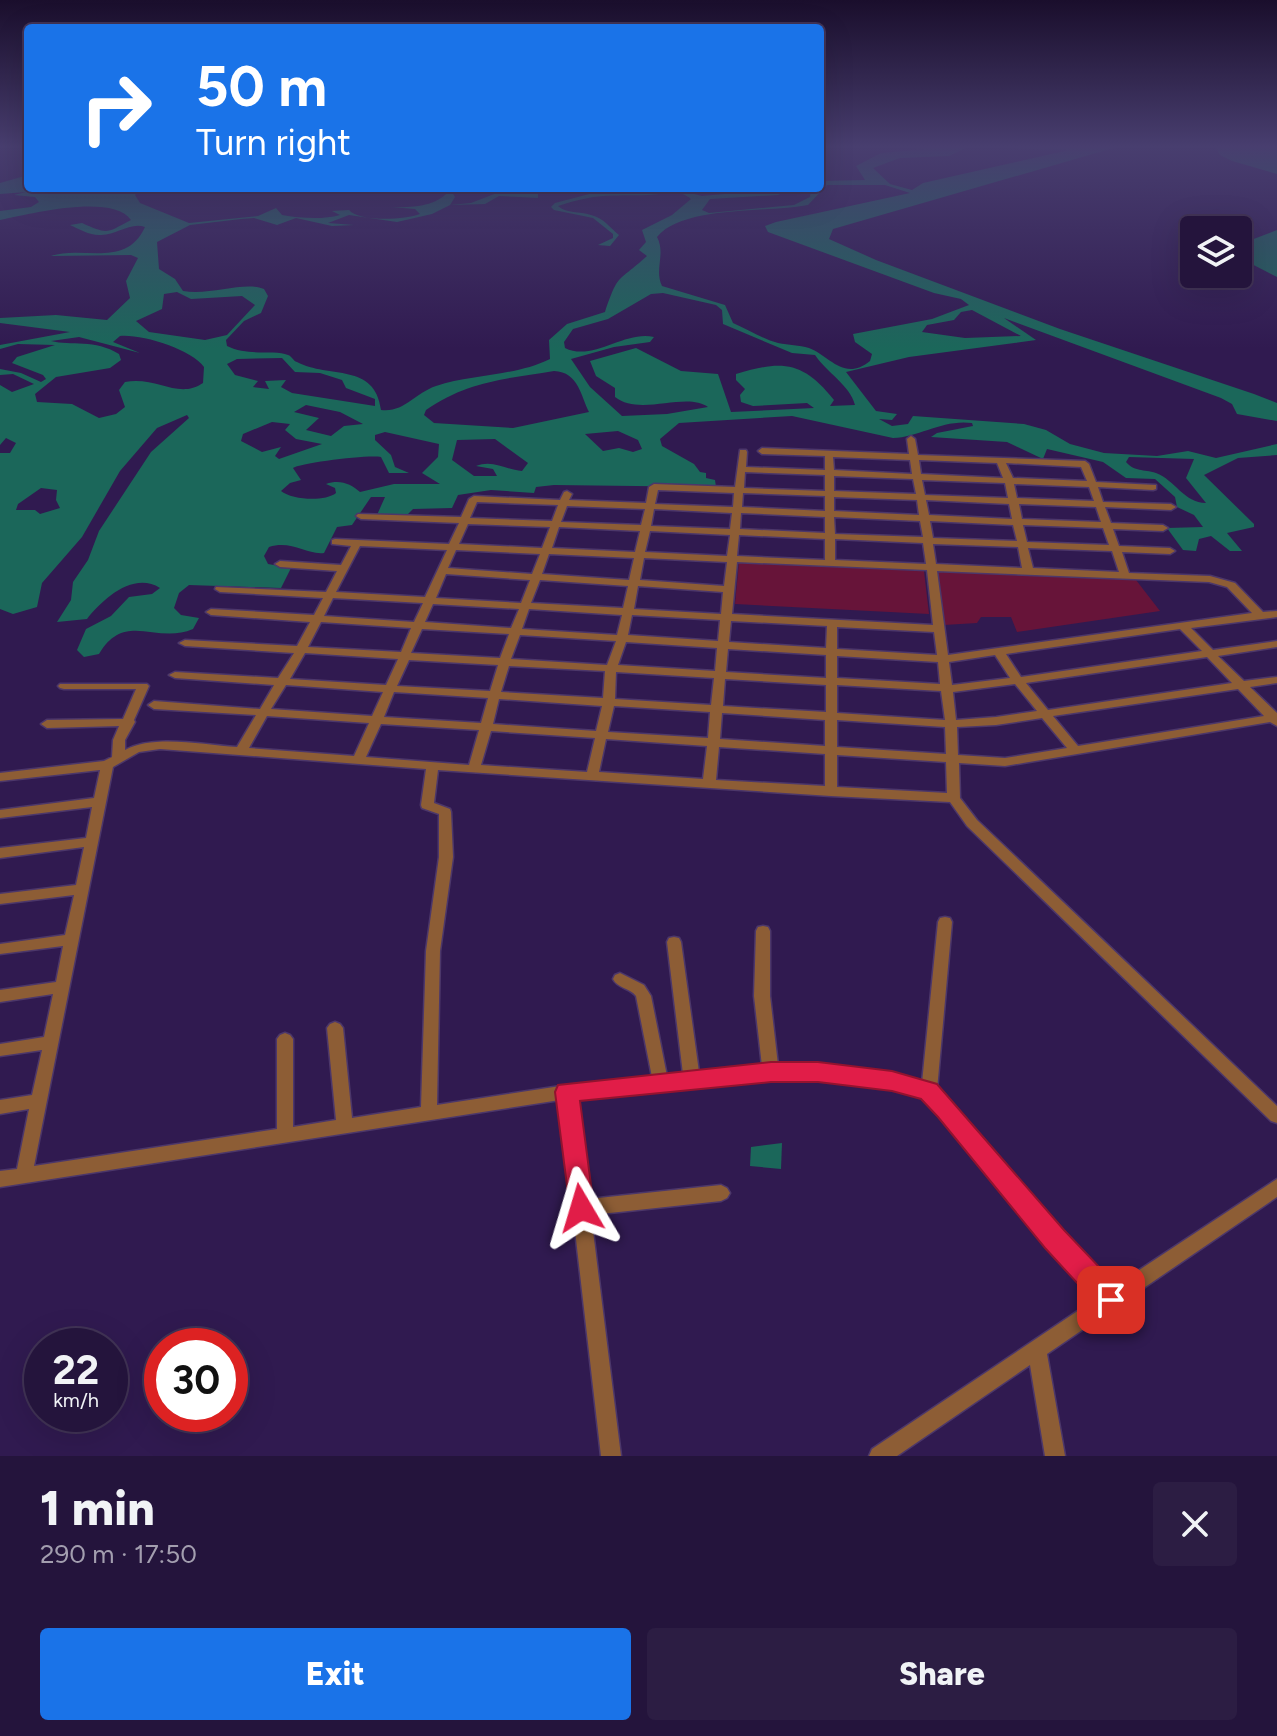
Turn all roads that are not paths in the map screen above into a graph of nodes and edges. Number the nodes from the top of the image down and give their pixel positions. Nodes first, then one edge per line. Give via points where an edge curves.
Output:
1 (911, 439) dead end
2 (762, 451) dead end
3 (743, 452) dead end
4 (829, 454) junction
5 (913, 457) junction
6 (1000, 461) junction
7 (741, 469) junction
8 (829, 473) junction
9 (916, 477) junction
10 (1009, 480) junction
11 (1092, 484) junction
12 (1153, 487) dead end
13 (740, 489) junction
14 (829, 493) junction
15 (920, 496) junction
16 (566, 499) junction
17 (1013, 500) junction
18 (1099, 504) junction
19 (652, 507) junction
20 (1171, 507) dead end
21 (737, 510) junction
22 (829, 514) junction
23 (361, 516) dead end
24 (924, 518) junction
25 (463, 520) junction
26 (1018, 521) junction
27 (557, 526) junction
28 (1107, 526) junction
29 (647, 528) junction
30 (1163, 528) dead end
31 (735, 532) junction
32 (830, 536) junction
33 (928, 540) junction
34 (335, 542) dead end
35 (357, 543) junction
36 (1022, 545) junction
37 (452, 547) junction
38 (1116, 549) junction
39 (547, 551) junction
40 (1170, 551) dead end
41 (641, 555) junction
42 (732, 559) junction
43 (830, 563) junction
44 (280, 564) dead end
45 (932, 567) junction
46 (345, 568) junction
47 (441, 571) junction
48 (1028, 571) junction
49 (1125, 575) junction
50 (537, 577) junction
51 (635, 582) junction
52 (220, 589) dead end
53 (729, 589) junction
54 (327, 595) junction
55 (428, 600) junction
56 (527, 606) junction
57 (211, 612) dead end
58 (628, 612) junction
59 (1277, 614) edge
60 (1260, 615) junction
61 (726, 618) junction
62 (318, 619) junction
63 (832, 623) junction
64 (1182, 625) junction
65 (417, 627) junction
66 (940, 629) junction
67 (516, 634) junction
68 (622, 639) junction
69 (185, 643) dead end
70 (1277, 644) edge
71 (723, 646) junction
72 (301, 650) junction
73 (831, 651) junction
74 (999, 652) junction
75 (404, 655) junction
76 (1207, 655) junction
77 (943, 659) junction
78 (504, 662) junction
79 (611, 669) junction
80 (175, 675) dead end
81 (722, 675) junction
82 (281, 680) junction
83 (1277, 680) edge
84 (1018, 681) junction
85 (830, 682) junction
86 (1241, 685) junction
87 (64, 686) dead end
88 (390, 687) junction
89 (946, 689) junction
90 (497, 693) junction
91 (609, 702) junction
92 (154, 705) dead end
93 (717, 709) junction
94 (263, 712) junction
95 (1046, 714) junction
96 (831, 716) junction
97 (1276, 719) edge
98 (375, 720) junction
99 (129, 722) junction
100 (47, 724) dead end
101 (951, 724) junction
102 (488, 726) junction
103 (601, 734) junction
104 (714, 742) junction
105 (831, 750) junction
106 (1075, 750) junction
107 (240, 752) junction
108 (359, 759) junction
109 (952, 759) junction
110 (113, 761) junction
111 (433, 765) junction
112 (474, 769) junction
113 (592, 775) junction
114 (0, 777) edge
115 (709, 783) junction
116 (831, 792) junction
117 (954, 798) junction
118 (98, 802) junction
119 (0, 814) edge
120 (90, 842) junction
121 (0, 853) edge
122 (82, 889) junction
123 (0, 899) edge
124 (945, 922) dead end
125 (763, 931) dead end
126 (70, 940) junction
127 (674, 942) dead end
128 (0, 949) edge
129 (620, 979) dead end
130 (60, 987) junction
131 (0, 996) edge
132 (335, 1028) dead end
133 (285, 1039) dead end
134 (49, 1043) junction
135 (0, 1050) edge
136 (771, 1072) junction
137 (692, 1080) junction
138 (661, 1083) junction
139 (567, 1092) junction
140 (929, 1092) junction
141 (38, 1101) junction
142 (0, 1107) edge
143 (429, 1110) junction
144 (1277, 1116) edge
145 (345, 1126) junction
146 (285, 1135) junction
147 (24, 1176) junction
148 (0, 1179) edge
149 (1277, 1187) edge
150 (721, 1193) dead end
151 (581, 1208) junction
152 (1111, 1300) junction
153 (1037, 1352) junction
154 (611, 1456) edge
155 (879, 1456) edge
156 (1055, 1456) edge

1 - 5 street
2 - 4 street
3 - 7 street
4 - 5 street
4 - 8 street
5 - 6 street
5 - 9 street
6 - 10 street
6 - 11 street via 1085,464
7 - 8 street
7 - 13 street
8 - 9 street
8 - 14 street
9 - 10 street
9 - 15 street
10 - 11 street
10 - 17 street
11 - 12 street
11 - 18 street
13 - 14 street
13 - 19 street via 656,486
13 - 21 street
14 - 15 street
14 - 22 street
15 - 17 street
15 - 24 street
16 - 19 street
16 - 25 street via 474,499
16 - 27 street
17 - 18 street
17 - 26 street
18 - 20 street
18 - 28 street
19 - 21 street
19 - 29 street
21 - 22 street
21 - 31 street
22 - 24 street
22 - 32 street
23 - 25 street
24 - 26 street
24 - 33 street
25 - 27 street
25 - 37 street
26 - 28 street
26 - 36 street
27 - 29 street
27 - 39 street
28 - 30 street
28 - 38 street
29 - 31 street
29 - 41 street
31 - 32 street
31 - 42 street
32 - 33 street
32 - 43 street
33 - 36 street
33 - 45 street
34 - 35 street
35 - 37 street
35 - 46 street
36 - 38 street
36 - 48 street
37 - 39 street
37 - 47 street
38 - 40 street
38 - 49 street
39 - 41 street
39 - 50 street
41 - 42 street
41 - 51 street
42 - 43 street
42 - 53 street
43 - 45 street
44 - 46 street
45 - 48 street
45 - 66 street
46 - 54 street
47 - 50 street
47 - 55 street
48 - 49 street
49 - 60 street via 1220,581 1231,585
50 - 51 street
50 - 56 street
51 - 53 street
51 - 58 street
52 - 54 street
53 - 61 street
54 - 55 street
54 - 62 street
55 - 56 street
55 - 65 street
56 - 58 street
56 - 67 street
57 - 62 street
58 - 61 street
58 - 68 street
59 - 60 street
60 - 64 street
61 - 63 street
61 - 71 street
62 - 65 street
62 - 72 street
63 - 66 street
63 - 73 street
64 - 74 street
64 - 76 street
65 - 67 street
65 - 75 street
66 - 77 street
67 - 68 street
67 - 78 street
68 - 71 street
68 - 79 street
69 - 72 street
70 - 76 street
71 - 73 street
71 - 81 street
72 - 75 street
72 - 82 street
73 - 77 street
73 - 85 street
74 - 77 street
74 - 84 street
75 - 78 street
75 - 88 street
76 - 84 street
76 - 86 street
77 - 89 street
78 - 79 street
78 - 90 street
79 - 81 street
79 - 91 street
80 - 82 street
81 - 85 street
81 - 93 street
82 - 88 street
82 - 94 street
83 - 86 street
84 - 89 street
84 - 95 street
85 - 89 street
85 - 96 street
86 - 95 street
86 - 97 street
87 - 99 street via 142,684
88 - 90 street
88 - 98 street
89 - 101 street
90 - 91 street
90 - 102 street
91 - 93 street
91 - 103 street
92 - 94 street
93 - 96 street
93 - 104 street
94 - 98 street
94 - 107 street
95 - 101 street
95 - 106 street
96 - 101 street
96 - 105 street
97 - 106 street
98 - 102 street
98 - 108 street
99 - 100 street
99 - 110 street
101 - 109 street
102 - 103 street
102 - 112 street
103 - 104 street
103 - 113 street
104 - 105 street
104 - 115 street
105 - 109 street
105 - 116 street
106 - 109 street via 1005,762
107 - 108 street
107 - 110 street via 160,745
108 - 111 street
109 - 117 street
110 - 114 street
110 - 118 street
111 - 112 street
111 - 143 street via 427,805 445,812 446,857 433,951
112 - 113 street
113 - 115 street
115 - 116 street
116 - 117 street
117 - 144 street via 972,823
118 - 119 street
118 - 120 street
120 - 121 street
120 - 122 street
122 - 123 street
122 - 126 street
124 - 140 street
125 - 136 street via 762,996
126 - 128 street
126 - 130 street
127 - 137 street
129 - 138 street via 643,996
130 - 131 street
130 - 134 street
132 - 145 street
133 - 146 street
134 - 135 street
134 - 141 street
136 - 137 street
136 - 140 street via 892,1081
137 - 138 street
138 - 139 street
139 - 143 street
139 - 151 street
140 - 152 street
141 - 142 street
141 - 147 street
143 - 145 street
145 - 146 street
146 - 147 street
147 - 148 street
149 - 152 street
150 - 151 street
151 - 154 street
152 - 153 street
153 - 155 street
153 - 156 street

